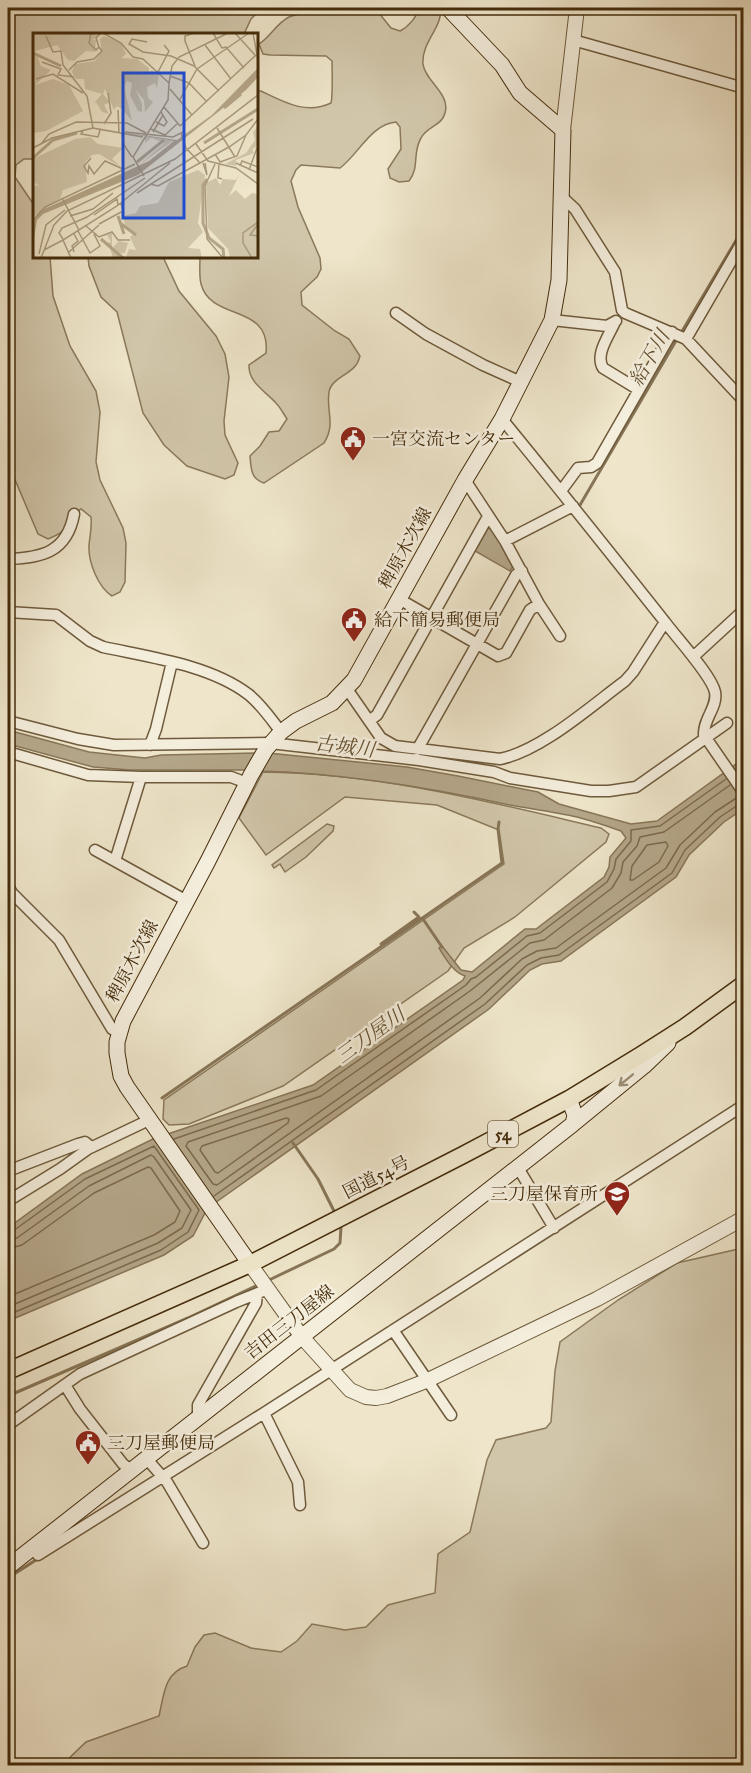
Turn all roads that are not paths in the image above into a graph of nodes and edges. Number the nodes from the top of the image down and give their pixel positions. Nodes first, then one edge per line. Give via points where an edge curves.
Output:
1 (448, 8) edge
2 (577, 8) edge
3 (573, 40) junction
4 (744, 88) edge
5 (563, 130) junction
6 (561, 196) junction
7 (744, 239) edge
8 (623, 311) junction
9 (396, 313) dead end
10 (552, 320) junction
11 (614, 324) junction
12 (679, 335) junction
13 (521, 382) junction
14 (639, 390) junction
15 (744, 401) edge
16 (502, 419) junction
17 (465, 480) junction
18 (561, 491) junction
19 (573, 506) junction
20 (74, 514) dead end
21 (490, 518) junction
22 (506, 541) junction
23 (8, 559) edge
24 (522, 571) junction
25 (399, 599) junction
26 (539, 604) junction
27 (744, 610) edge
28 (8, 612) edge
29 (431, 618) junction
30 (665, 622) junction
31 (560, 636) dead end
32 (477, 644) junction
33 (693, 657) junction
34 (172, 662) junction
35 (347, 688) junction
36 (8, 721) edge
37 (369, 721) junction
38 (727, 723) dead end
39 (706, 739) junction
40 (272, 741) junction
41 (150, 745) junction
42 (417, 750) junction
43 (8, 752) edge
44 (141, 777) junction
45 (249, 779) junction
46 (744, 794) edge
47 (95, 850) dead end
48 (116, 861) junction
49 (8, 886) edge
50 (187, 901) junction
51 (744, 984) edge
52 (685, 1027) junction
53 (118, 1032) junction
54 (569, 1099) junction
55 (744, 1105) edge
56 (150, 1123) junction
57 (573, 1124) junction
58 (91, 1147) junction
59 (517, 1166) junction
60 (8, 1171) edge
61 (8, 1201) edge
62 (744, 1218) edge
63 (554, 1228) junction
64 (257, 1277) junction
65 (393, 1330) junction
66 (302, 1337) junction
67 (8, 1371) edge
68 (333, 1372) junction
69 (426, 1381) junction
70 (65, 1385) junction
71 (264, 1413) junction
72 (451, 1415) dead end
73 (198, 1417) junction
74 (8, 1425) edge
75 (146, 1458) junction
76 (131, 1470) junction
77 (162, 1477) junction
78 (300, 1505) dead end
79 (203, 1543) dead end
80 (33, 1547) junction
81 (8, 1567) edge

1 - 5 main road via 502,65 520,93
2 - 3 street
3 - 4 street
3 - 5 street
5 - 6 main road, 稗原木次線
6 - 8 street via 575,209 615,272
6 - 10 main road, 稗原木次線 via 559,280
7 - 12 street
8 - 11 street
8 - 12 street
9 - 13 street via 426,334
10 - 11 street
10 - 13 main road, 稗原木次線
11 - 14 street via 600,363
12 - 14 street
12 - 15 street
13 - 16 main road, 稗原木次線
14 - 18 street via 597,463 578,468
16 - 17 main road, 稗原木次線
16 - 18 street
17 - 21 street
17 - 25 main road, 稗原木次線
18 - 19 street
19 - 22 street
19 - 30 street
20 - 23 street via 68,536 55,548 28,558
21 - 22 street
21 - 29 street
22 - 24 street
24 - 26 street
24 - 32 street via 516,575
25 - 29 street
25 - 35 main road, 稗原木次線
26 - 31 street
26 - 32 street via 530,610 504,655 498,656
27 - 33 street
28 - 34 street via 56,615 103,647
29 - 32 street
29 - 37 street via 377,715
30 - 33 street
30 - 42 street via 625,681 527,750 500,759
32 - 42 street
33 - 39 street via 715,694 704,727
34 - 40 street via 241,689 261,706
34 - 41 street
35 - 37 street
35 - 40 main road, 稗原木次線 via 332,703 296,721
36 - 41 street via 78,739
37 - 42 street via 381,738
38 - 39 street
39 - 40 street via 636,787 609,791
39 - 46 street
40 - 41 street
40 - 45 main road, 稗原木次線
43 - 44 street via 88,775
44 - 45 street
44 - 48 street
45 - 50 main road, 稗原木次線
47 - 48 street
48 - 50 street
49 - 53 street via 59,940 112,1029
50 - 53 main road, 稗原木次線
51 - 52 highway, 国道54号 / 54
52 - 54 highway, 国道54号 / 54
52 -> 57 main road, 吉田三刀屋線
53 - 56 main road, 稗原木次線 via 121,1076
54 - 57 main road via 575,1115
54 - 64 highway, 国道54号 / 54
55 - 63 street
56 - 58 street
56 - 64 main road, 稗原木次線
57 - 59 main road, 吉田三刀屋線
58 - 60 street via 86,1142 78,1144
58 - 61 street
59 - 63 street
59 - 66 main road, 吉田三刀屋線
62 - 69 street via 597,1299
63 - 65 street
64 - 66 street
64 - 67 highway, 国道54号 / 54
64 - 70 street via 236,1302 80,1374
64 - 73 street via 256,1304 198,1405
65 - 68 street
65 - 69 street
66 - 68 street
66 - 73 main road, 吉田三刀屋線
68 - 69 street via 350,1390 376,1398
68 - 71 street
69 - 72 street
70 - 74 street
70 - 76 street
71 - 77 street
71 - 78 street via 298,1482
73 - 75 main road, 吉田三刀屋線
75 - 76 main road, 吉田三刀屋線
75 - 77 street
76 - 80 main road, 吉田三刀屋線
77 - 79 street
77 - 80 street via 38,1555
80 - 81 main road, 吉田三刀屋線

